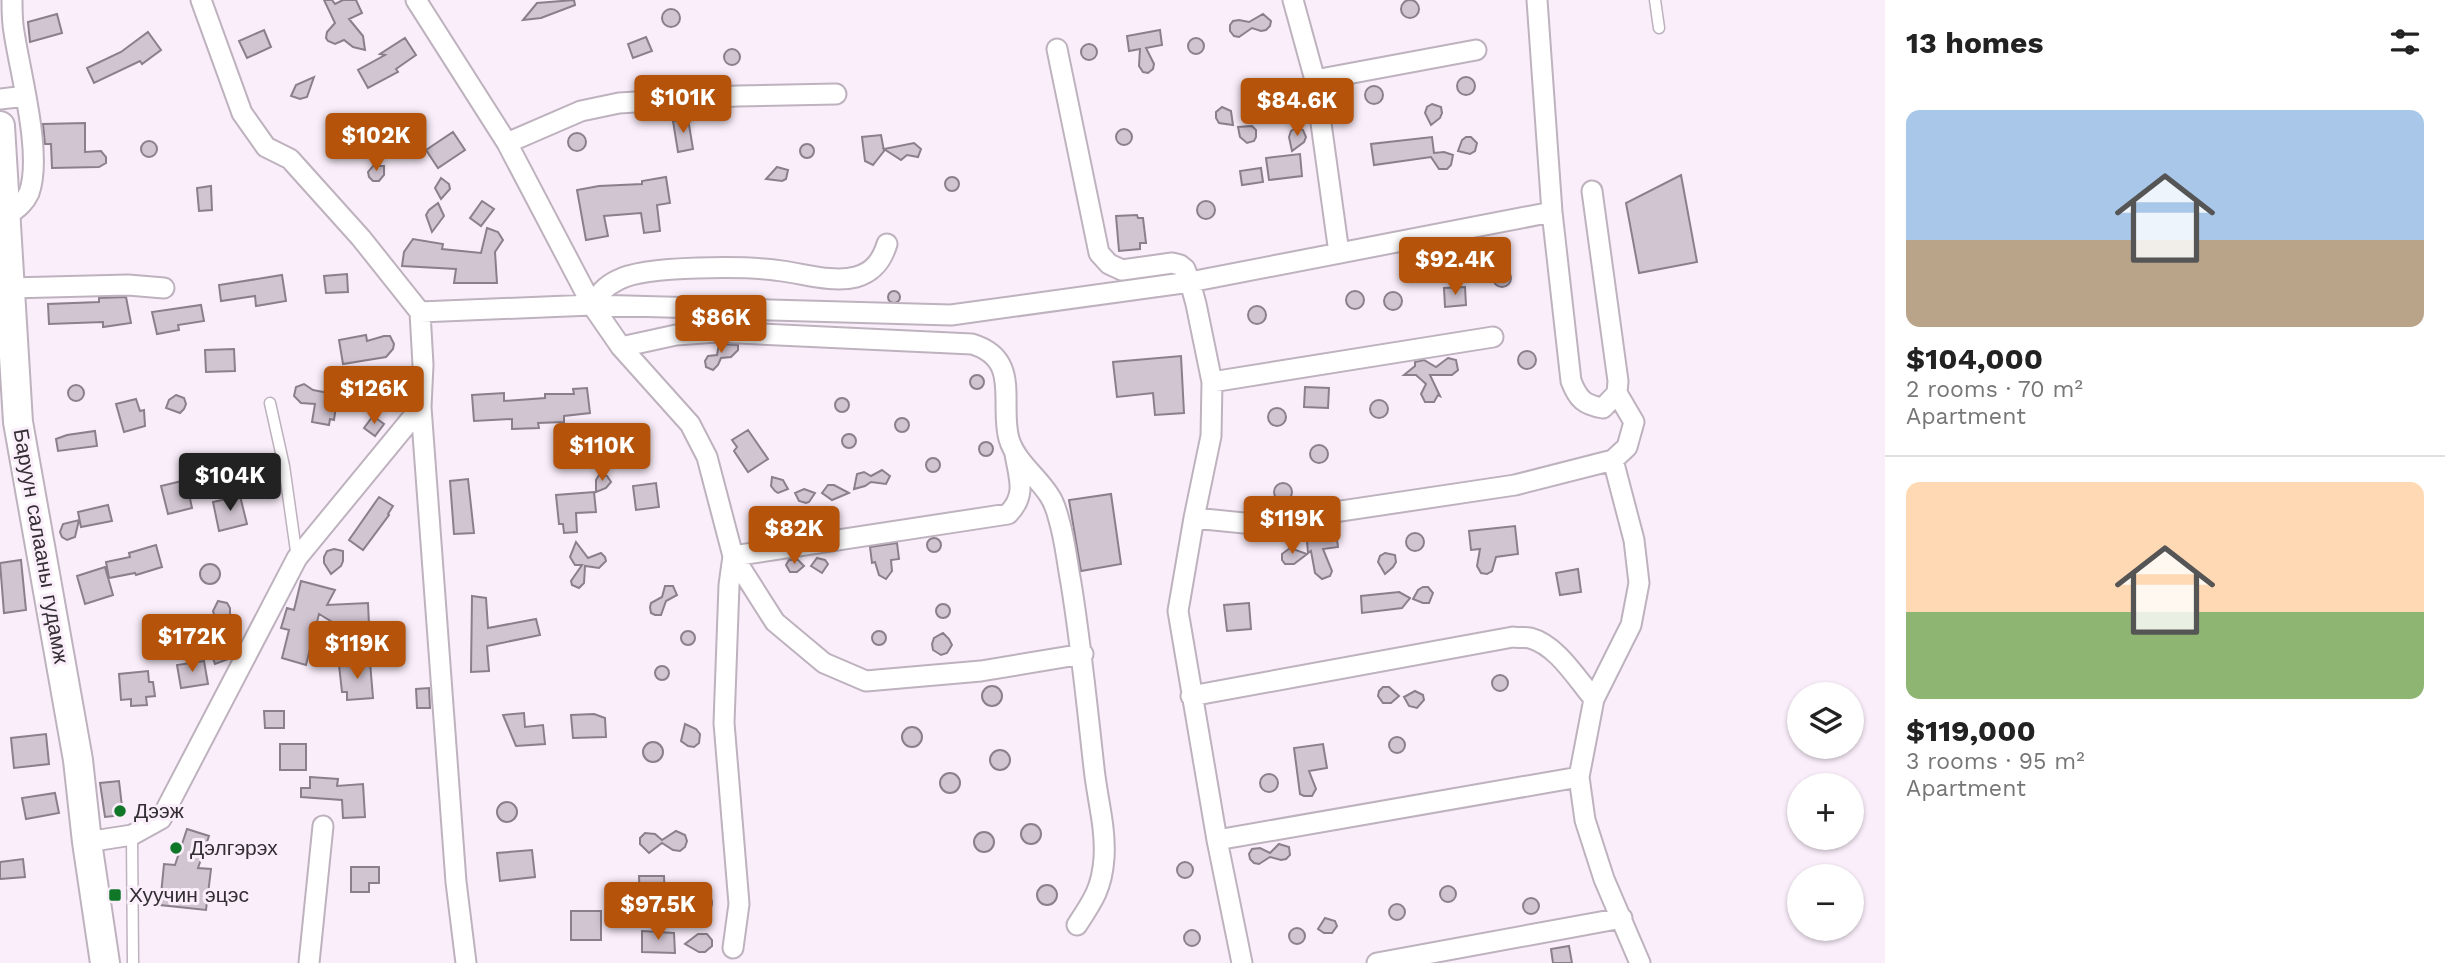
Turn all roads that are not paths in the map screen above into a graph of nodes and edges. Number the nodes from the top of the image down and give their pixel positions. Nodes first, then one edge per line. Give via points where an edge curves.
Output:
1 (12, 0) edge
2 (201, 0) edge
3 (416, 0) edge
4 (1293, 0) edge
5 (1537, 0) edge
6 (1655, 0) edge
7 (1659, 28) dead end
8 (1057, 49) dead end
9 (1476, 50) dead end
10 (1315, 80) junction
11 (836, 94) dead end
12 (26, 96) junction
13 (0, 99) edge
14 (0, 126) edge
15 (507, 143) junction
16 (2, 181) edge
17 (1592, 191) dead end
18 (1552, 212) junction
19 (7, 216) junction
20 (887, 244) dead end
21 (1339, 253) junction
22 (1190, 282) junction
23 (10, 288) junction
24 (164, 288) dead end
25 (592, 305) junction
26 (420, 312) junction
27 (6, 319) edge
28 (1493, 337) dead end
29 (621, 346) junction
30 (1212, 382) junction
31 (1617, 393) junction
32 (270, 403) dead end
33 (421, 407) junction
34 (1015, 453) junction
35 (1614, 460) junction
36 (1194, 518) junction
37 (733, 556) junction
38 (297, 558) junction
39 (1083, 654) junction
40 (1191, 696) junction
41 (1594, 699) junction
42 (1579, 777) junction
43 (323, 826) dead end
44 (132, 835) junction
45 (1217, 840) junction
46 (87, 842) junction
47 (1622, 918) junction
48 (1077, 925) dead end
49 (733, 948) dead end
50 (105, 963) edge
51 (133, 963) edge
52 (309, 963) edge
53 (466, 963) edge
54 (1242, 963) edge
55 (1377, 963) edge
56 (1640, 963) edge

1 - 12 street
2 - 26 street via 242,113 266,148 290,159
3 - 15 street
4 - 10 street
5 - 18 street
6 - 7 lane
8 - 22 street via 1099,253 1122,270 1180,265
9 - 10 street
10 - 21 street
11 - 15 street via 619,103 581,111
12 - 13 street
12 - 19 street via 32,180 22,204
14 - 16 main road, Баруун салааны гудамж
15 - 25 street
16 - 19 main road, Баруун салааны гудамж
17 - 31 street
18 - 21 street
18 - 31 street via 1571,381 1586,406 1603,408
19 - 23 main road, Баруун салааны гудамж
20 - 25 street via 882,260 856,277 733,267 643,272 604,288
21 - 22 street
22 - 25 street via 951,314
22 - 30 street
23 - 24 street
23 - 27 main road, Баруун салааны гудамж
25 - 26 street
25 - 29 street
26 - 33 street
27 - 46 main road, Баруун салааны гудамж via 18,422 78,760
28 - 30 street
29 - 34 street via 717,332 972,344 994,356 1004,373 1008,437
29 - 37 street via 690,425 708,457
30 - 36 street via 1211,436
31 - 35 street via 1634,422 1627,447
32 - 38 lane
33 - 38 street
33 - 53 street
34 - 37 street via 1020,489 1018,503 1008,514
34 - 39 street via 1050,496 1060,522
35 - 36 street via 1515,485 1254,524
35 - 41 street via 1634,540 1639,583 1631,625
36 - 40 street via 1178,611
37 - 39 street via 775,622 824,663 866,681 981,671
37 - 49 street via 724,723 739,904
38 - 44 street via 161,819
39 - 48 street via 1094,772 1105,832 1097,895
40 - 41 street via 1513,637 1544,645
40 - 45 street
41 - 42 street
42 - 45 street
42 - 47 street via 1585,820
43 - 52 street
44 - 46 street
44 - 51 lane
45 - 54 street
46 - 50 main road, Баруун салааны гудамж
47 - 55 street
47 - 56 street

